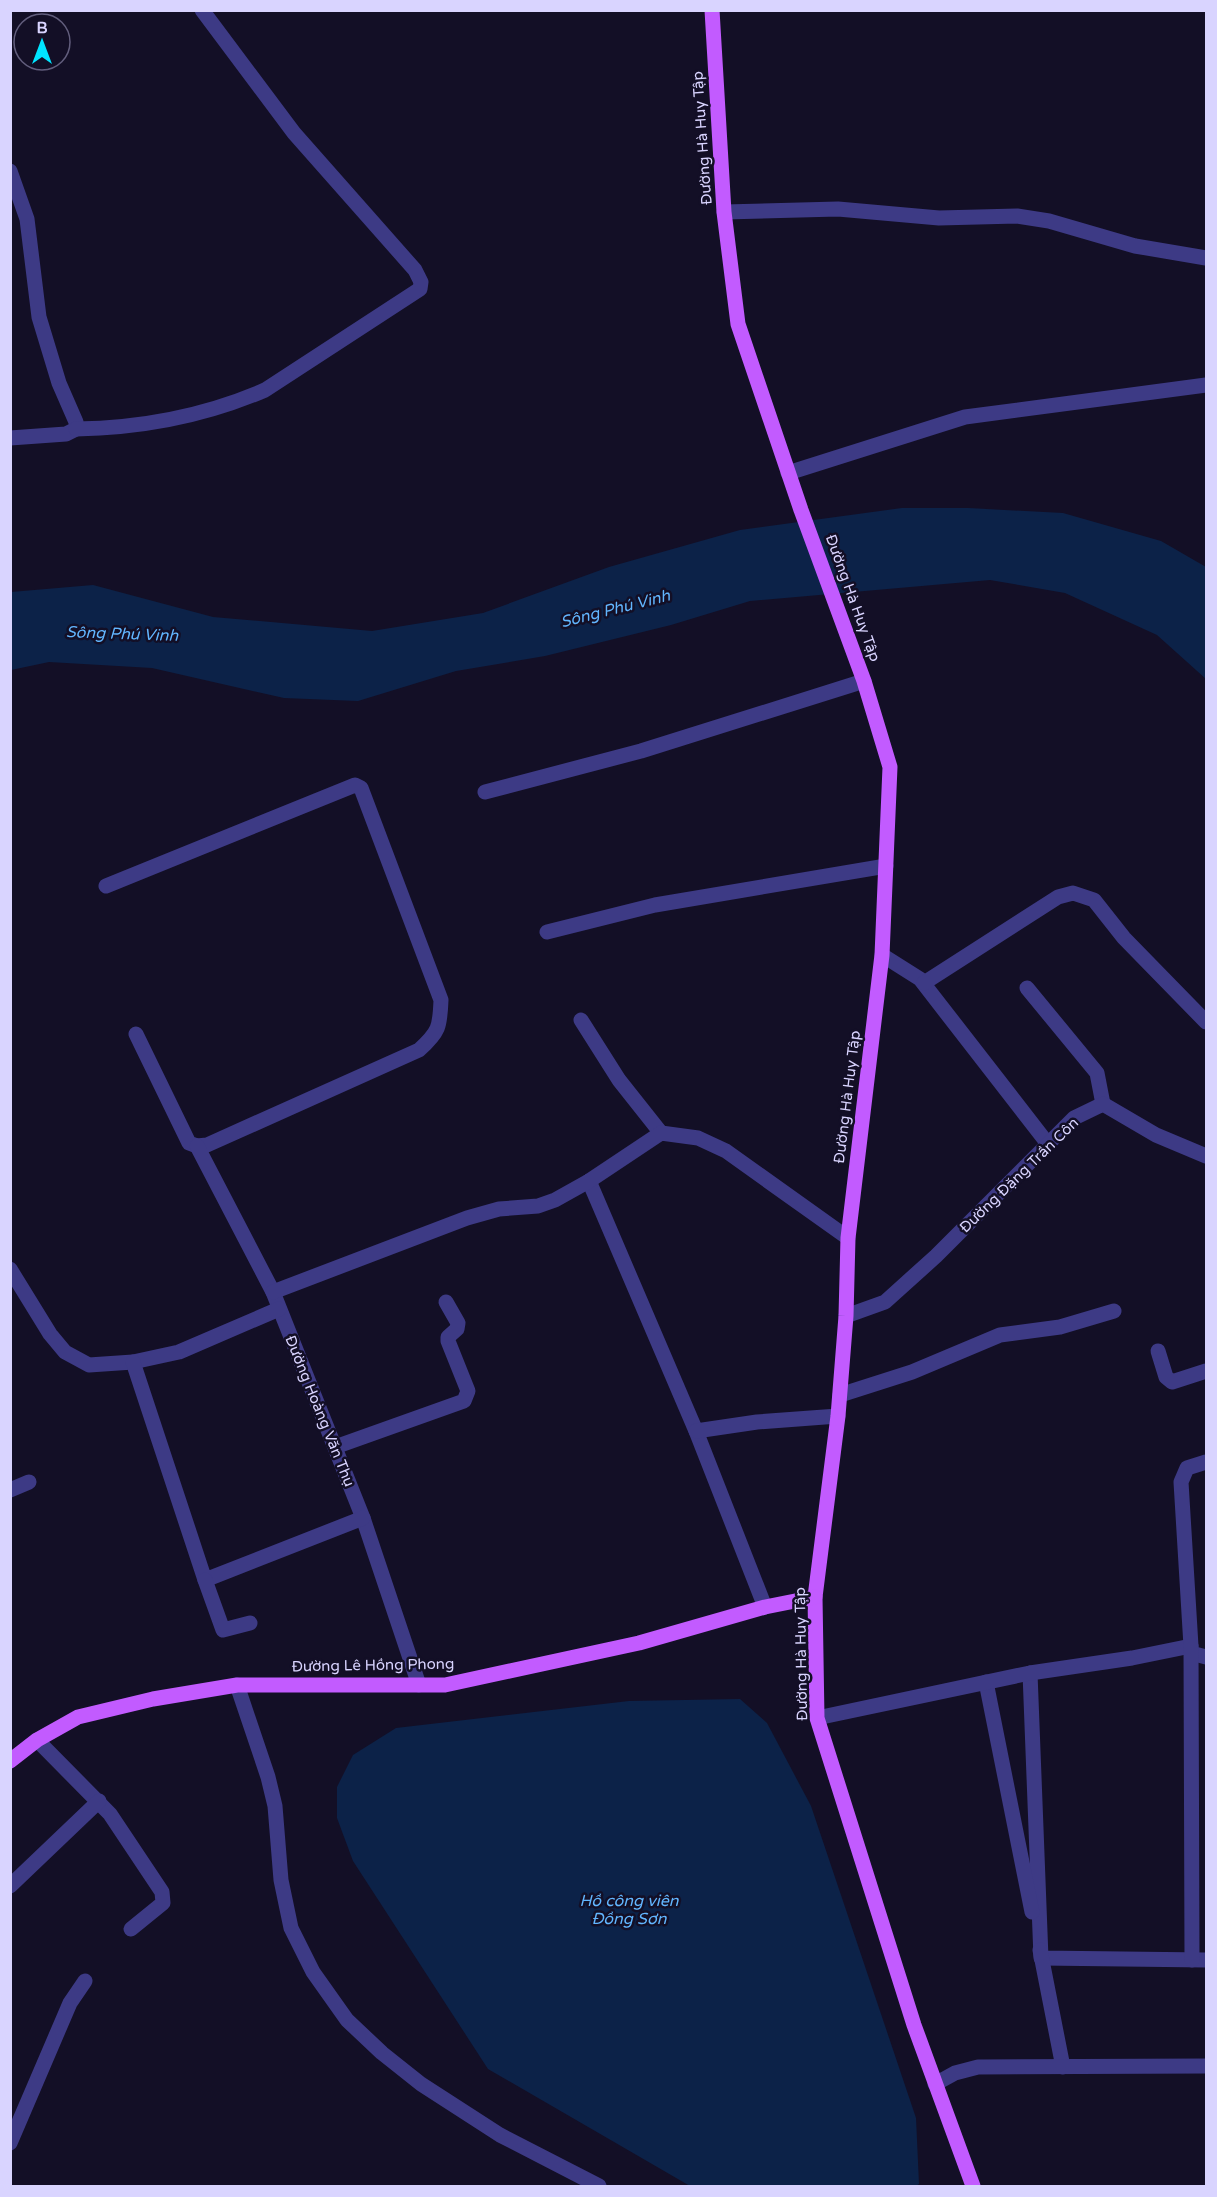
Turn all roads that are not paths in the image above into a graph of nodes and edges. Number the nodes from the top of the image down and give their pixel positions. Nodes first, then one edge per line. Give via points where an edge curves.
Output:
1 (202, 10) edge
2 (712, 10) edge
3 (10, 171) edge
4 (724, 212) junction
5 (1206, 258) edge
6 (1206, 385) edge
7 (76, 429) junction
8 (10, 438) edge
9 (788, 473) junction
10 (864, 681) junction
11 (485, 792) dead end
12 (886, 866) junction
13 (106, 886) dead end
14 (548, 932) dead end
15 (882, 956) junction
16 (924, 983) junction
17 (1027, 988) dead end
18 (581, 1020) dead end
19 (1206, 1022) edge
20 (136, 1034) dead end
21 (1103, 1104) junction
22 (661, 1132) junction
23 (1048, 1144) junction
24 (197, 1146) junction
25 (1206, 1156) edge
26 (589, 1181) junction
27 (848, 1238) junction
28 (10, 1269) edge
29 (273, 1292) junction
30 (446, 1302) dead end
31 (279, 1309) junction
32 (1114, 1311) dead end
33 (846, 1316) junction
34 (1158, 1351) dead end
35 (133, 1362) junction
36 (1206, 1371) edge
37 (840, 1395) junction
38 (838, 1416) junction
39 (696, 1431) junction
40 (335, 1447) junction
41 (1206, 1462) edge
42 (29, 1482) dead end
43 (10, 1490) edge
44 (363, 1518) junction
45 (205, 1580) junction
46 (815, 1597) junction
47 (765, 1606) junction
48 (250, 1623) dead end
49 (1191, 1649) junction
50 (1206, 1657) edge
51 (1030, 1673) junction
52 (986, 1682) junction
53 (237, 1684) junction
54 (419, 1686) junction
55 (817, 1718) junction
56 (37, 1740) junction
57 (10, 1761) edge
58 (99, 1801) junction
59 (10, 1886) edge
60 (131, 1929) dead end
61 (1041, 1958) junction
62 (1199, 1960) edge
63 (85, 1981) dead end
64 (1206, 2066) edge
65 (1064, 2067) junction
66 (935, 2084) junction
67 (10, 2143) edge
68 (599, 2187) edge
69 (973, 2187) edge

1 - 7 street via 294,133 415,270 420,289 265,390 241,401 166,421
2 - 4 main road, Đường Hà Huy Tập
3 - 7 street via 27,219 39,317
4 - 5 street via 838,209 939,218 1017,216 1049,221 1135,246
4 - 9 main road, Đường Hà Huy Tập via 738,324
6 - 9 street via 965,417
7 - 8 street via 66,434
9 - 10 main road, Đường Hà Huy Tập
10 - 11 street via 641,751
10 - 12 main road, Đường Hà Huy Tập via 890,767
12 - 14 street via 656,905
12 - 15 main road, Đường Hà Huy Tập
13 - 24 street via 355,785 361,788 434,978 441,1000 440,1025 434,1037 419,1050 207,1145
15 - 16 street
15 - 27 main road, Đường Hà Huy Tập
16 - 19 street via 1058,897 1080,894 1094,900 1124,938
16 - 23 street
17 - 21 street via 1097,1073
18 - 22 street via 619,1080
20 - 24 street, Đường Hoàng Văn Thụ via 189,1143
21 - 23 street, Đường Đặng Trần Côn via 1074,1118
21 - 25 street via 1155,1135
22 - 26 street
22 - 27 street via 698,1138 726,1151
23 - 33 street, Đường Đặng Trần Côn via 885,1302
24 - 29 street, Đường Hoàng Văn Thụ
26 - 29 street via 538,1206 499,1209 466,1218
26 - 39 street
27 - 33 main road, Đường Hà Huy Tập
28 - 35 street via 65,1352 89,1365
29 - 31 street, Đường Hoàng Văn Thụ
30 - 40 street via 458,1323 448,1341 468,1391 464,1401
31 - 35 street via 179,1352
31 - 40 street, Đường Hoàng Văn Thụ
32 - 37 street via 1060,1327 1000,1335 912,1372
33 - 37 main road, Đường Hà Huy Tập
34 - 36 street via 1166,1377 1172,1382
35 - 45 street
37 - 38 main road, Đường Hà Huy Tập
38 - 39 street
38 - 46 main road, Đường Hà Huy Tập
39 - 47 street
40 - 44 street, Đường Hoàng Văn Thụ
41 - 49 street via 1187,1468 1181,1482
42 - 43 street
44 - 45 street
44 - 54 street, Đường Hoàng Văn Thụ
45 - 48 street via 223,1630
46 - 47 main road, Đường Lê Hồng Phong
46 - 55 main road, Đường Hà Huy Tập
47 - 54 main road, Đường Lê Hồng Phong via 639,1644 446,1685
49 - 50 street
49 - 51 street
49 - 62 street
51 - 52 street
51 - 61 street
52 - 55 street
52 - 61 street
53 - 54 main road, Đường Lê Hồng Phong
53 - 56 main road, Đường Lê Hồng Phong via 78,1717
53 - 68 street via 275,1806 281,1880 291,1928 313,1972 347,2020 421,2084 500,2135
55 - 66 main road, Đường Hà Huy Tập
56 - 57 main road, Đường Lê Hồng Phong
56 - 58 street
58 - 59 street
58 - 60 street via 126,1836 165,1900
61 - 62 street
61 - 65 street
63 - 67 street via 70,2003
64 - 65 street
65 - 66 street via 978,2067
66 - 69 main road, Đường Hà Huy Tập

